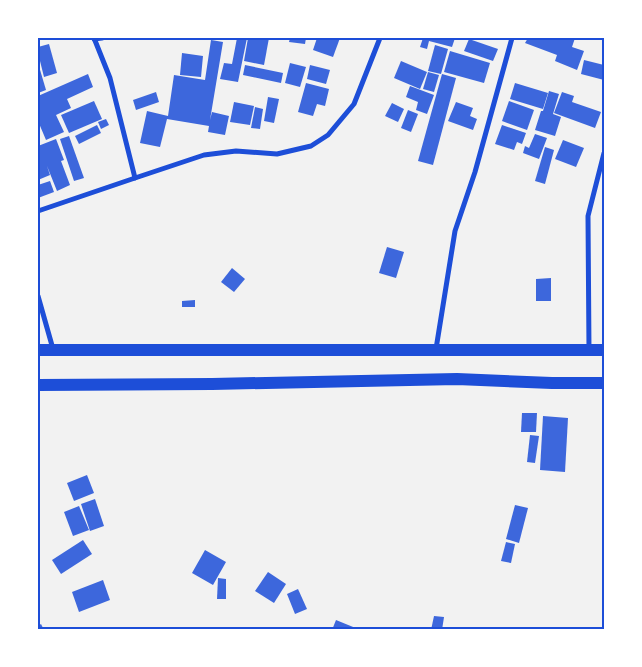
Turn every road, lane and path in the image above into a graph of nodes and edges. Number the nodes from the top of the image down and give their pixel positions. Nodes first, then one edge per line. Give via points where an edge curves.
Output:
1 (94, 38) edge
2 (102, 38) edge
3 (380, 38) edge
4 (512, 38) edge
5 (604, 153) edge
6 (135, 178) junction
7 (38, 211) edge
8 (38, 296) edge
9 (38, 350) edge
10 (53, 350) junction
11 (436, 350) junction
12 (589, 350) junction
13 (604, 350) edge
14 (604, 383) edge
15 (38, 385) edge

1 - 2 street
1 - 6 street via 110,78
3 - 6 street via 354,104 328,135 311,146 277,154 236,152 204,155
4 - 11 street via 455,231
5 - 12 street via 588,216
6 - 7 street
8 - 10 street
9 - 10 highway
10 - 11 highway
11 - 12 highway
12 - 13 highway
14 - 15 highway via 456,378

